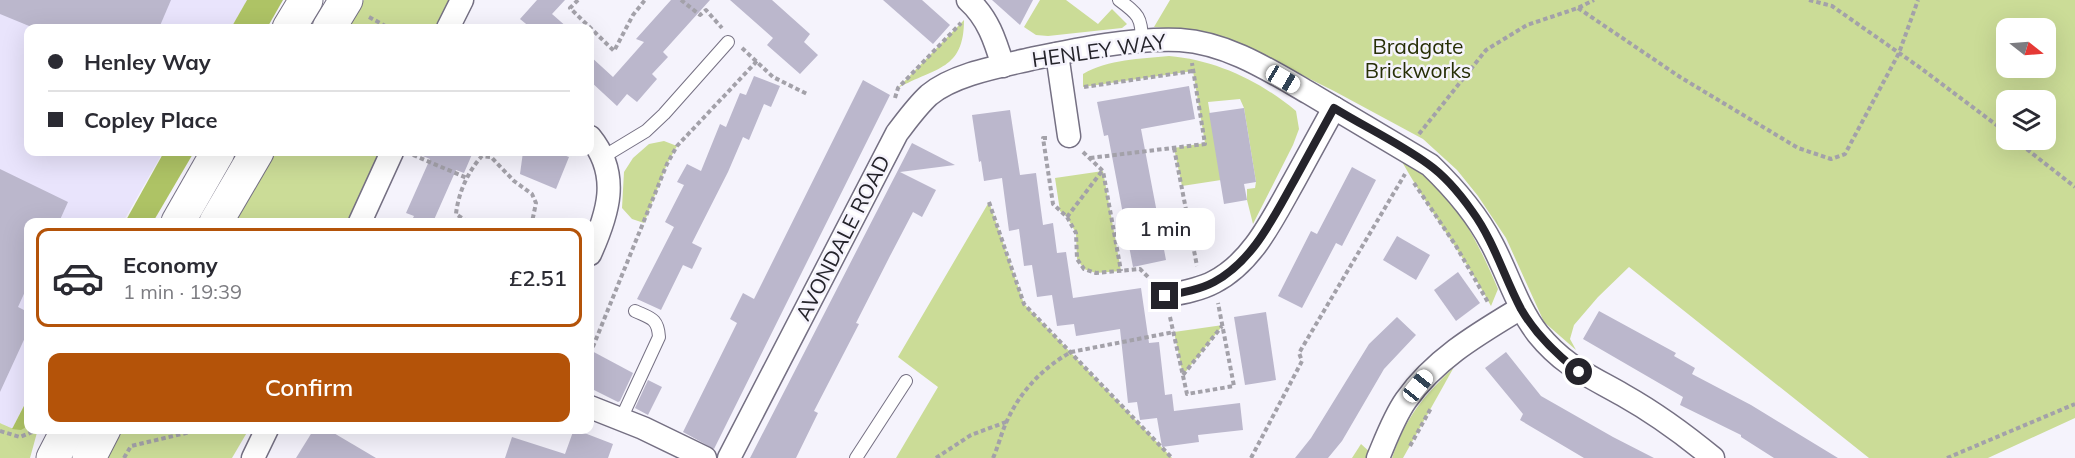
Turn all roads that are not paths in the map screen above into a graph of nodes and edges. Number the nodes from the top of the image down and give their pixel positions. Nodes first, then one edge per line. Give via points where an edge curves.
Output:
1 (306, 0) edge
2 (346, 0) edge
3 (462, 0) edge
4 (1119, 0) edge
5 (971, 3) edge
6 (291, 24) edge
7 (331, 24) edge
8 (450, 24) edge
9 (728, 42) dead end
10 (1142, 42) junction
11 (1057, 54) junction
12 (1003, 66) junction
13 (1334, 108) junction
14 (1069, 136) road end
15 (594, 143) edge
16 (216, 156) edge
17 (255, 156) edge
18 (390, 156) edge
19 (603, 158) junction
20 (180, 218) edge
21 (218, 218) edge
22 (362, 218) edge
23 (594, 245) edge
24 (1165, 296) road end
25 (1521, 308) junction
26 (635, 311) dead end
27 (906, 381) dead end
28 (594, 409) edge
29 (621, 419) junction
30 (65, 434) edge
31 (101, 434) edge
32 (265, 434) edge
33 (257, 457) edge
34 (53, 458) edge
35 (89, 458) edge
36 (705, 458) edge
37 (729, 458) edge
38 (856, 458) edge
39 (1378, 458) edge
40 (1713, 458) edge

1 - 6 main road
2 - 7 main road
3 - 8 street
4 - 10 lane via 1137,13
5 - 12 street via 992,30
9 - 19 lane via 646,131
10 - 11 street, HENLEY WAY
10 - 13 street, HENLEY WAY via 1189,42 1215,47 1249,59
11 - 12 street, HENLEY WAY
11 - 14 street
12 - 37 street, AVONDALE ROAD via 955,80 931,93 897,133
13 - 24 street via 1268,227 1240,262 1208,284
13 - 25 street, HENLEY WAY via 1401,154 1430,165 1452,186 1492,245
15 - 19 street
16 - 20 main road
17 - 21 main road
18 - 22 street
19 - 23 street via 609,190 603,225
25 - 39 street via 1460,345 1430,370 1405,402
25 - 40 street, HENLEY WAY via 1557,355 1579,372 1659,416
26 - 29 lane via 655,320 659,337
27 - 38 lane
28 - 29 street
29 - 36 street
30 - 34 main road
31 - 35 main road
32 - 33 street

